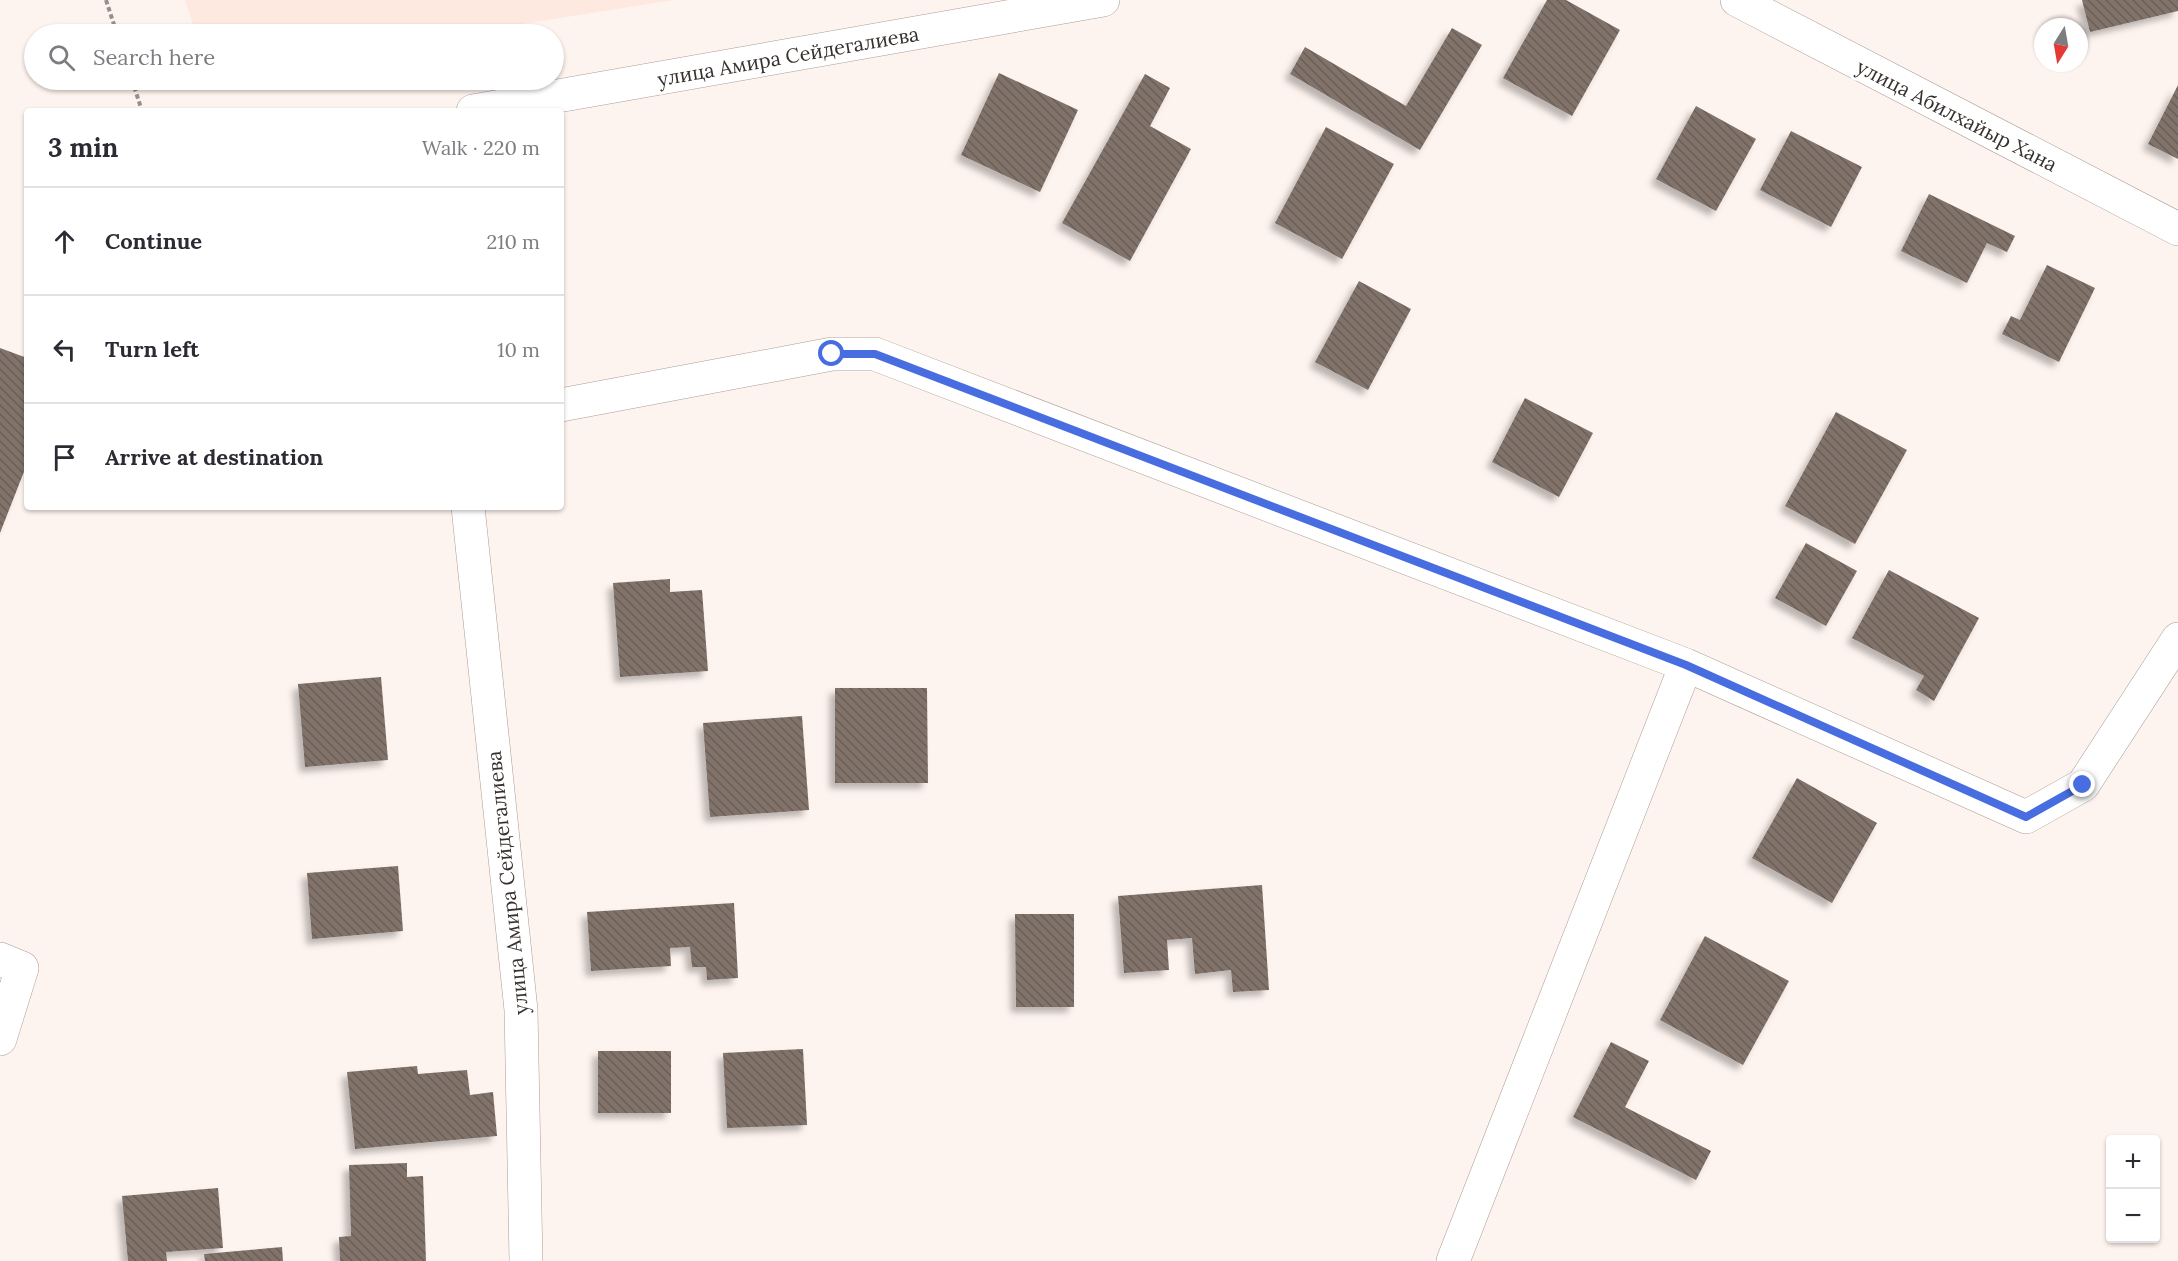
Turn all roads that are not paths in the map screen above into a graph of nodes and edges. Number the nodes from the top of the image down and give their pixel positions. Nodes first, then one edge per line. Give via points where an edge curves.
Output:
1 (1103, 0) edge
2 (1737, 0) edge
3 (490, 108) edge
4 (2178, 229) edge
5 (564, 404) edge
6 (468, 510) edge
7 (2178, 639) edge
8 (1686, 665) junction
9 (0, 959) edge
10 (0, 1039) edge
11 (526, 1261) edge
12 (1453, 1261) edge

1 - 3 street, улица Амира Сейдегалиева
2 - 4 street, улица Абилхайыр Хана
5 - 8 street via 832,354 875,354
6 - 11 street, улица Амира Сейдегалиева via 521,1010
7 - 8 street via 2083,785 2026,817
8 - 12 street
9 - 10 street via 22,968

